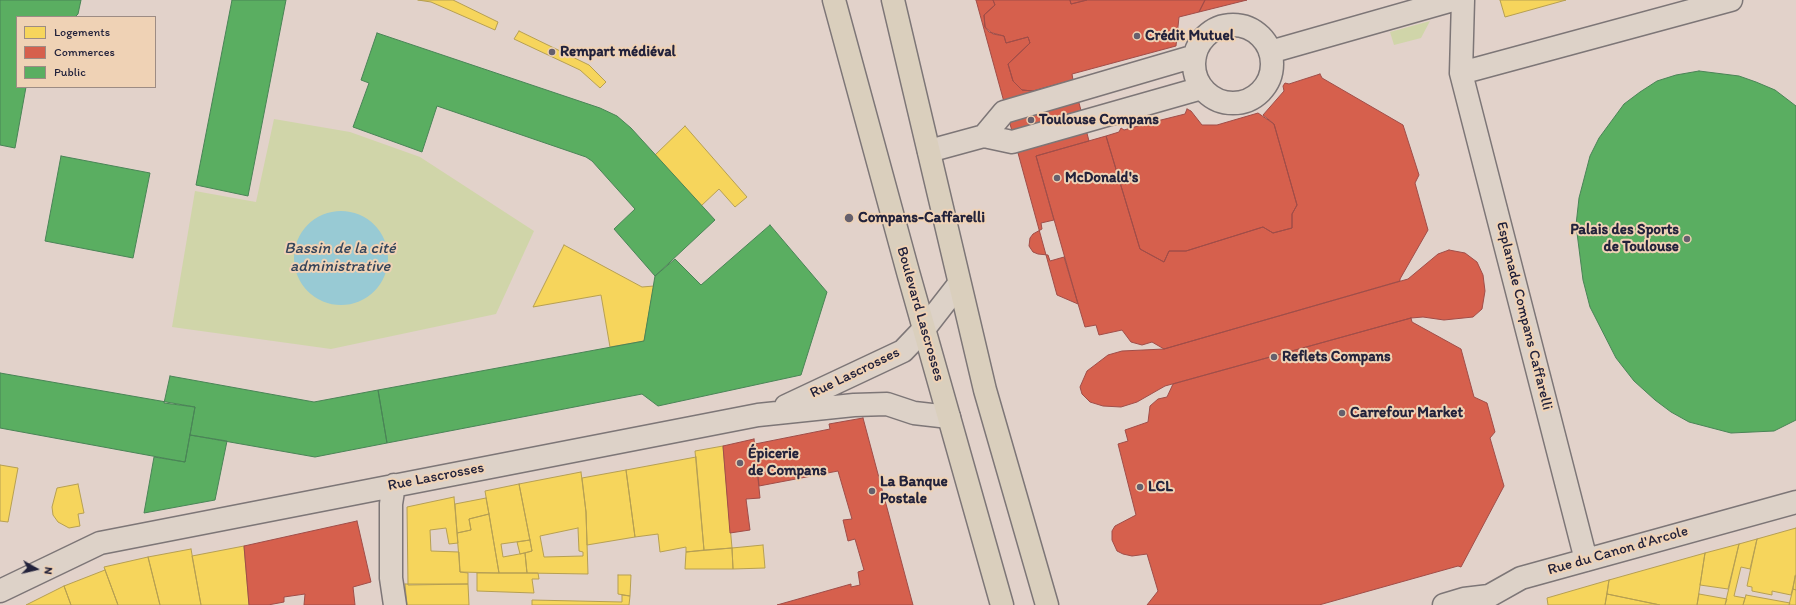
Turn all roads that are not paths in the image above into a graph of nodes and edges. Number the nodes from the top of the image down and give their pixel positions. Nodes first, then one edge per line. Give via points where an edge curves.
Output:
1 (834, 0) edge
2 (892, 0) edge
3 (1453, 0) edge
4 (1463, 0) edge
5 (1731, 0) edge
6 (1270, 52) junction
7 (1195, 56) junction
8 (1461, 73) junction
9 (1202, 88) junction
10 (984, 136) junction
11 (929, 151) junction
12 (959, 284) junction
13 (924, 329) junction
14 (773, 413) junction
15 (949, 417) junction
16 (394, 485) junction
17 (1796, 502) edge
18 (1586, 560) junction
19 (0, 591) edge
20 (1492, 602) edge
21 (394, 605) edge
22 (1002, 605) edge
23 (1047, 605) edge
24 (1444, 605) edge

1 - 13 main road, Boulevard Lascrosses
2 - 11 main road
3 - 6 street
4 - 8 street, Esplanade Compans Caffarelli
5 - 8 street
6 - 7 street via 1262,38 1248,28 1231,25 1215,29 1202,40
6 - 9 street via 1272,66 1269,79 1262,91 1251,99 1238,103 1224,102 1212,97
7 - 9 street via 1195,73
7 - 10 street via 1004,112
8 - 18 street, Esplanade Compans Caffarelli
9 - 10 street via 1012,142
10 - 11 street
11 - 12 main road
12 - 13 street, Rue Lascrosses
12 - 23 main road via 985,390
13 - 14 street, Rue Lascrosses via 903,351
13 - 15 main road, Boulevard Lascrosses
14 - 15 street, Rue Lascrosses via 887,404 914,413
14 - 16 street, Rue Lascrosses
15 - 22 main road, Boulevard Lascrosses
16 - 19 street, Rue Lascrosses via 100,543
16 - 21 street via 391,526
17 - 18 street, Rue du Canon d'Arcole
18 - 20 street, Rue du Canon d'Arcole via 1521,578
20 - 24 street, Rue du Canon d'Arcole via 1464,599

